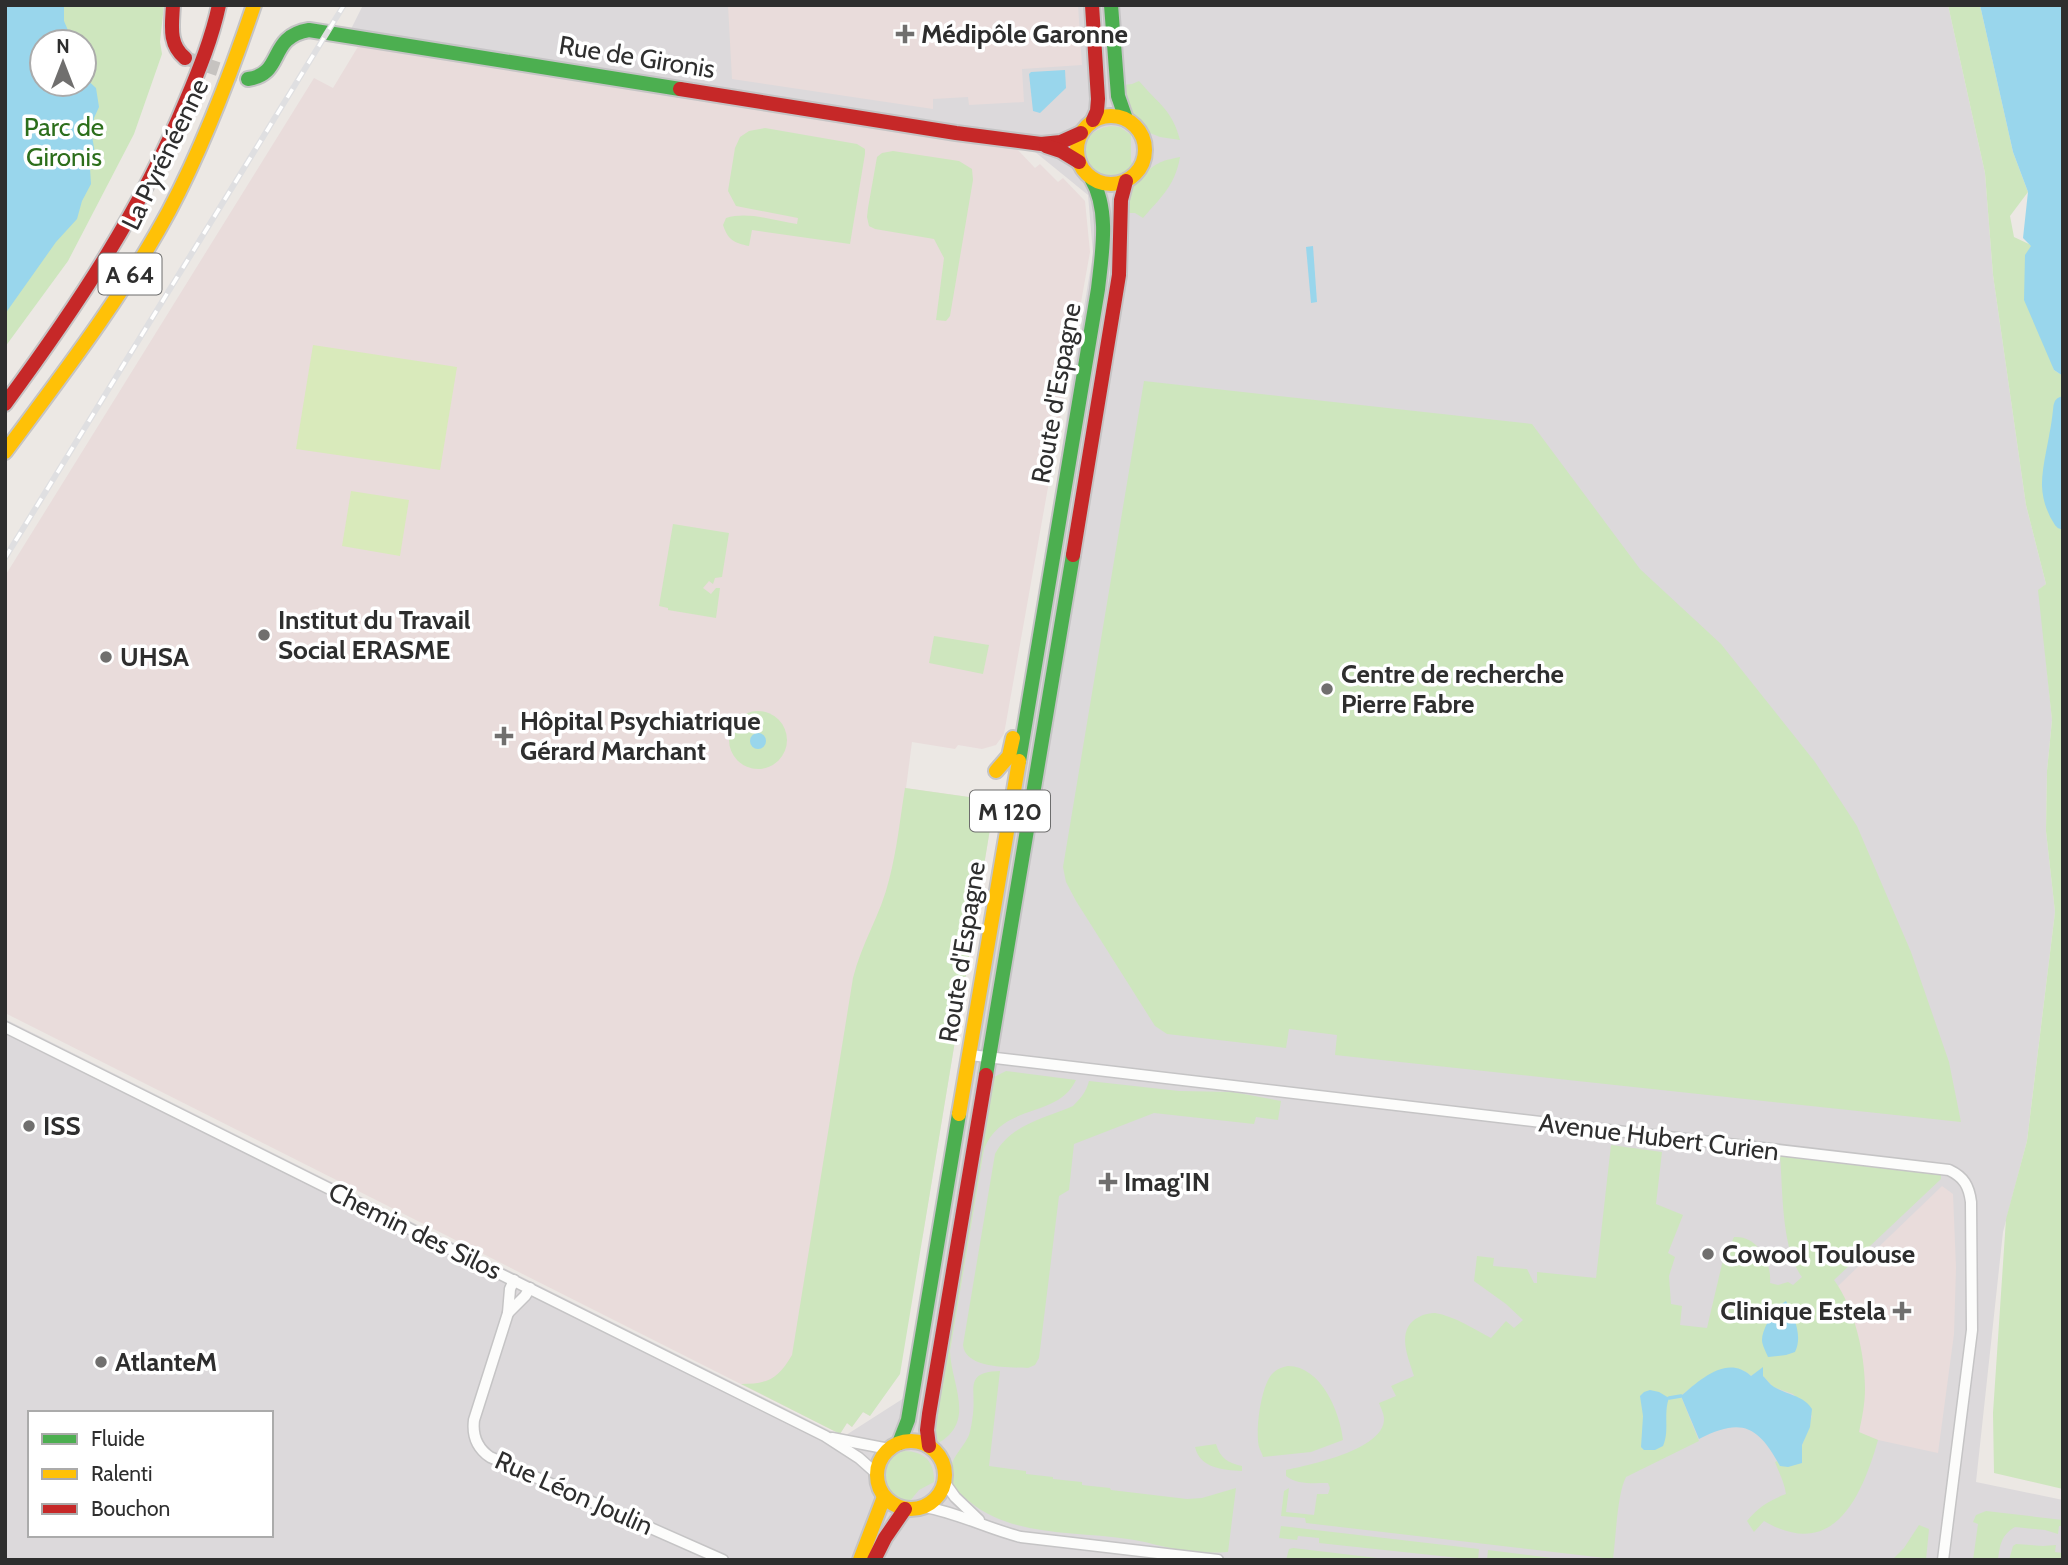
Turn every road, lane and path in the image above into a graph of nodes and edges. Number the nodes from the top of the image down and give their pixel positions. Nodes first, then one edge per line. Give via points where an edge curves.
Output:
1 (173, 5) edge
2 (219, 5) edge
3 (254, 5) edge
4 (1092, 5) edge
5 (1111, 5) edge
6 (186, 58) tunnel mouth
7 (248, 79) dead end
8 (1126, 119) junction
9 (1094, 120) junction
10 (1081, 133) junction
11 (1041, 144) junction
12 (1079, 162) junction
13 (1091, 178) junction
14 (1126, 181) junction
15 (5, 404) edge
16 (5, 452) edge
17 (1034, 662) junction
18 (996, 771) dead end
19 (5, 1027) edge
20 (970, 1055) junction
21 (989, 1058) junction
22 (514, 1280) junction
23 (530, 1288) junction
24 (508, 1313) junction
25 (825, 1436) junction
26 (894, 1446) junction
27 (929, 1446) junction
28 (877, 1474) junction
29 (944, 1483) junction
30 (884, 1497) junction
31 (925, 1507) junction
32 (905, 1509) junction
33 (982, 1523) junction
34 (723, 1560) edge
35 (860, 1560) edge
36 (874, 1560) edge
37 (1218, 1560) edge
38 (1943, 1560) edge

1 - 6 main road via 172,43
2 - 15 main road, La Pyrénéenne / A 64 via 179,122 129,222 90,287
3 - 16 main road, La Pyrénéenne / A 64 via 207,131 151,241
4 - 9 main road via 1098,99
5 - 8 main road via 1118,96
7 - 11 main road, Rue de Gironis via 267,73 290,35 309,30
8 - 9 main road via 1110,115
8 - 14 main road via 1141,132 1145,153 1143,164
9 - 10 main road
10 - 11 main road, Rue de Gironis
10 - 12 main road via 1076,150
11 - 12 main road, Rue de Gironis
12 - 13 main road
13 - 14 main road via 1105,184
13 - 17 main road, Route d'Espagne / M 120 via 1101,206 1101,267
14 - 21 main road, Route d'Espagne / M 120 via 1115,303
17 - 18 main road via 1009,756
17 - 20 main road, Route d'Espagne / M 120
19 - 22 street, Chemin des Silos
20 - 21 street, Avenue Hubert Curien
20 - 26 main road, Route d'Espagne / M 120 via 908,1420
21 - 27 main road, Route d'Espagne / M 120 via 929,1413
21 - 38 street, Avenue Hubert Curien via 1949,1170 1967,1184 1971,1202 1972,1330
22 - 23 street, Chemin des Silos
22 - 24 street, Rue Léon Joulin
23 - 24 street, Rue Léon Joulin
23 - 25 street, Chemin des Silos
24 - 34 street, Rue Léon Joulin via 472,1430 482,1451
25 - 26 street, Chemin des Silos
25 - 28 street, Chemin des Silos
26 - 27 main road via 909,1441
26 - 28 main road via 880,1460
27 - 29 main road via 944,1468
28 - 30 main road
29 - 31 main road via 941,1493
29 - 33 street
30 - 32 main road
30 - 35 main road
31 - 32 main road
31 - 33 street
32 - 36 main road
33 - 37 street via 1021,1537

